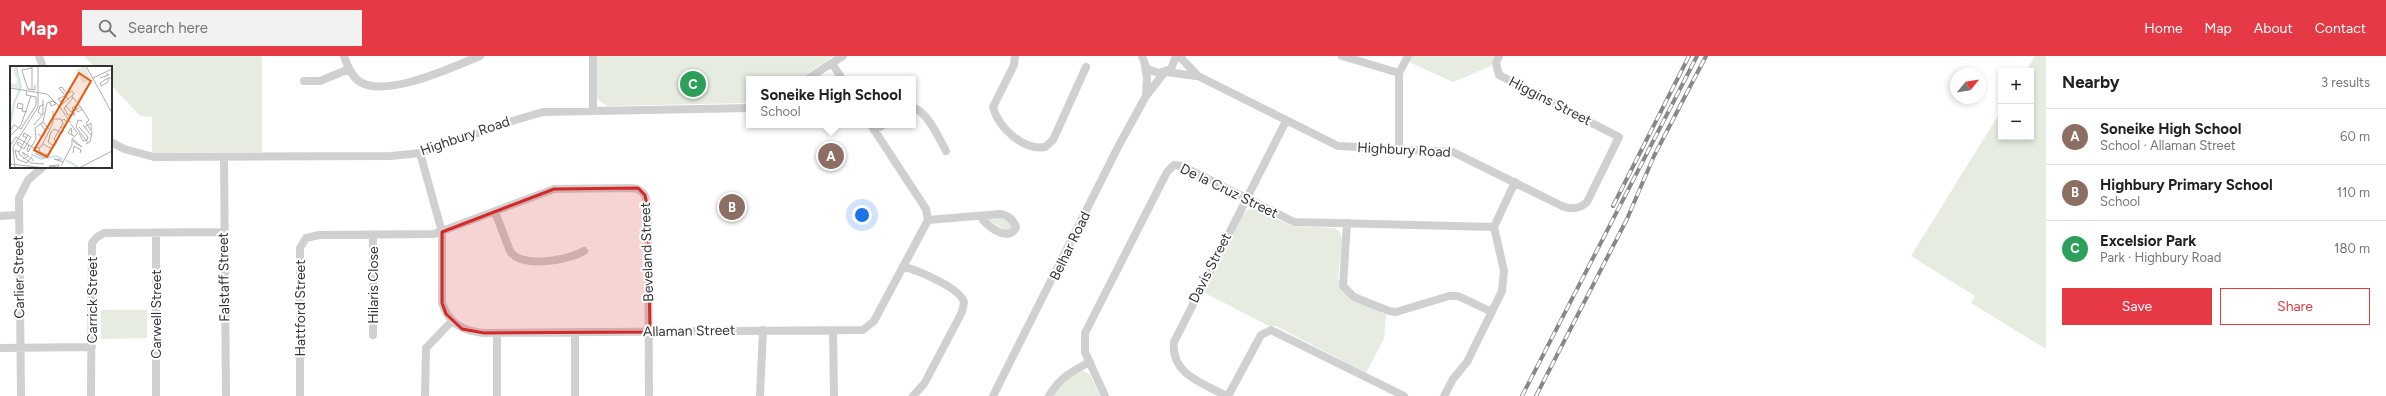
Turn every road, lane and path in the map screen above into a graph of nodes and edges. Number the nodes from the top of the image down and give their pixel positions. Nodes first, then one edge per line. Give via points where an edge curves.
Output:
1 (39, 56) edge
2 (344, 56) edge
3 (480, 56) edge
4 (593, 56) edge
5 (843, 56) edge
6 (1016, 56) edge
7 (1176, 56) edge
8 (1180, 56) edge
9 (1342, 56) edge
10 (1408, 56) edge
11 (1500, 56) edge
12 (1142, 60) edge
13 (832, 63) junction
14 (43, 66) edge
15 (1086, 67) dead end
16 (349, 69) junction
17 (1165, 72) junction
18 (1399, 73) junction
19 (812, 76) edge
20 (840, 76) edge
21 (1198, 76) junction
22 (304, 81) dead end
23 (1146, 96) junction
24 (746, 108) edge
25 (916, 109) edge
26 (593, 110) junction
27 (1286, 121) junction
28 (872, 128) edge
29 (1619, 137) joint
30 (112, 143) edge
31 (1399, 149) junction
32 (946, 151) dead end
33 (420, 153) junction
34 (224, 157) junction
35 (42, 168) edge
36 (1515, 182) junction
37 (1246, 199) junction
38 (495, 212) junction
39 (17, 215) junction
40 (0, 216) edge
41 (983, 216) dead end
42 (928, 220) junction
43 (1347, 223) junction
44 (1494, 227) junction
45 (224, 232) junction
46 (442, 232) junction
47 (156, 233) junction
48 (373, 236) junction
49 (584, 251) dead end
50 (903, 266) junction
51 (1492, 312) junction
52 (452, 321) junction
53 (763, 330) junction
54 (833, 331) junction
55 (650, 332) junction
56 (575, 333) junction
57 (373, 334) dead end
58 (497, 334) junction
59 (92, 347) junction
60 (0, 348) edge
61 (20, 348) junction
62 (1090, 362) junction
63 (20, 396) edge
64 (91, 396) edge
65 (156, 396) edge
66 (226, 396) edge
67 (300, 396) edge
68 (425, 396) edge
69 (497, 396) edge
70 (575, 396) edge
71 (649, 396) edge
72 (760, 396) edge
73 (834, 396) edge
74 (913, 396) edge
75 (993, 396) edge
76 (1049, 396) edge
77 (1105, 396) edge
78 (1228, 396) edge
79 (1404, 396) edge
80 (1444, 396) edge

1 - 14 street
2 - 16 street
3 - 16 street via 418,80 395,85 364,84 358,81
4 - 26 street
5 - 13 street
6 - 15 street via 993,107 1005,130 1035,147 1045,147 1053,140
7 - 17 street, Belhar Road via 1174,65
8 - 21 street, Highbury Road
9 - 18 street
10 - 18 street
11 - 29 street, Higgins Street via 1496,63 1499,74
12 - 17 street, Highbury Road via 1151,72
12 - 23 street, Belhar Road via 1147,78
13 - 19 street
13 - 20 street
16 - 22 street via 320,81
17 - 21 street, Highbury Road
17 - 23 street, Belhar Road
18 - 31 street
21 - 27 street, Highbury Road
23 - 75 street, Belhar Road
24 - 26 street, Highbury Road
25 - 32 street via 925,116
26 - 33 street, Highbury Road via 532,115
27 - 31 street, Highbury Road via 1338,146
27 - 37 street, Davis Street
28 - 42 street via 926,209
29 - 36 street, Highbury Road via 1587,202 1579,207 1566,208
30 - 34 street, Highbury Road via 154,158
31 - 36 street, Highbury Road via 1452,152
33 - 34 street, Highbury Road via 391,156
33 - 46 street, Allaman Street
34 - 45 street, Falstaff Street
35 - 39 street, Carlier Street via 22,188
36 - 44 street
37 - 43 street, De la Cruz Street via 1294,222
37 - 62 street, De la Cruz Street via 1180,165 1168,169 1085,333 1085,352
37 - 78 street, Davis Street via 1175,336 1173,347 1177,363 1188,376
38 - 46 street, Beveland Street
38 - 49 street via 510,251 521,260 568,259
38 - 55 street, Beveland Street via 554,190 632,188 642,191 648,210
39 - 40 street
39 - 61 street, Carlier Street
41 - 42 street
42 - 50 street, Allaman Street
43 - 44 street, De la Cruz Street
43 - 51 street via 1342,280 1345,289 1354,297 1396,312 1449,296 1458,296
44 - 51 street via 1504,281
45 - 47 street, Carrick Street
45 - 66 street, Falstaff Street
46 - 48 street, Hattford Street
46 - 52 street, Allaman Street via 442,303
47 - 59 street, Carrick Street via 104,233 92,244
47 - 65 street, Carwell Street
48 - 57 street, Hilaris Close
48 - 67 street, Hattford Street via 318,235 306,238 300,248
50 - 54 street, Allaman Street via 868,328
50 - 74 street via 958,292 964,303 962,312 924,384
51 - 80 street via 1467,362 1453,379
52 - 58 street, Allaman Street via 471,332
52 - 68 street via 426,348
53 - 54 street, Allaman Street
53 - 55 street, Allaman Street
53 - 72 street
54 - 73 street
55 - 56 street, Allaman Street
55 - 71 street
56 - 58 street, Allaman Street
56 - 70 street
58 - 69 street
59 - 61 street
59 - 64 street, Carrick Street
60 - 61 street
61 - 63 street, Carlier Street
62 - 76 street via 1065,376
62 - 77 street, De la Cruz Street
78 - 79 street via 1259,337 1271,330

